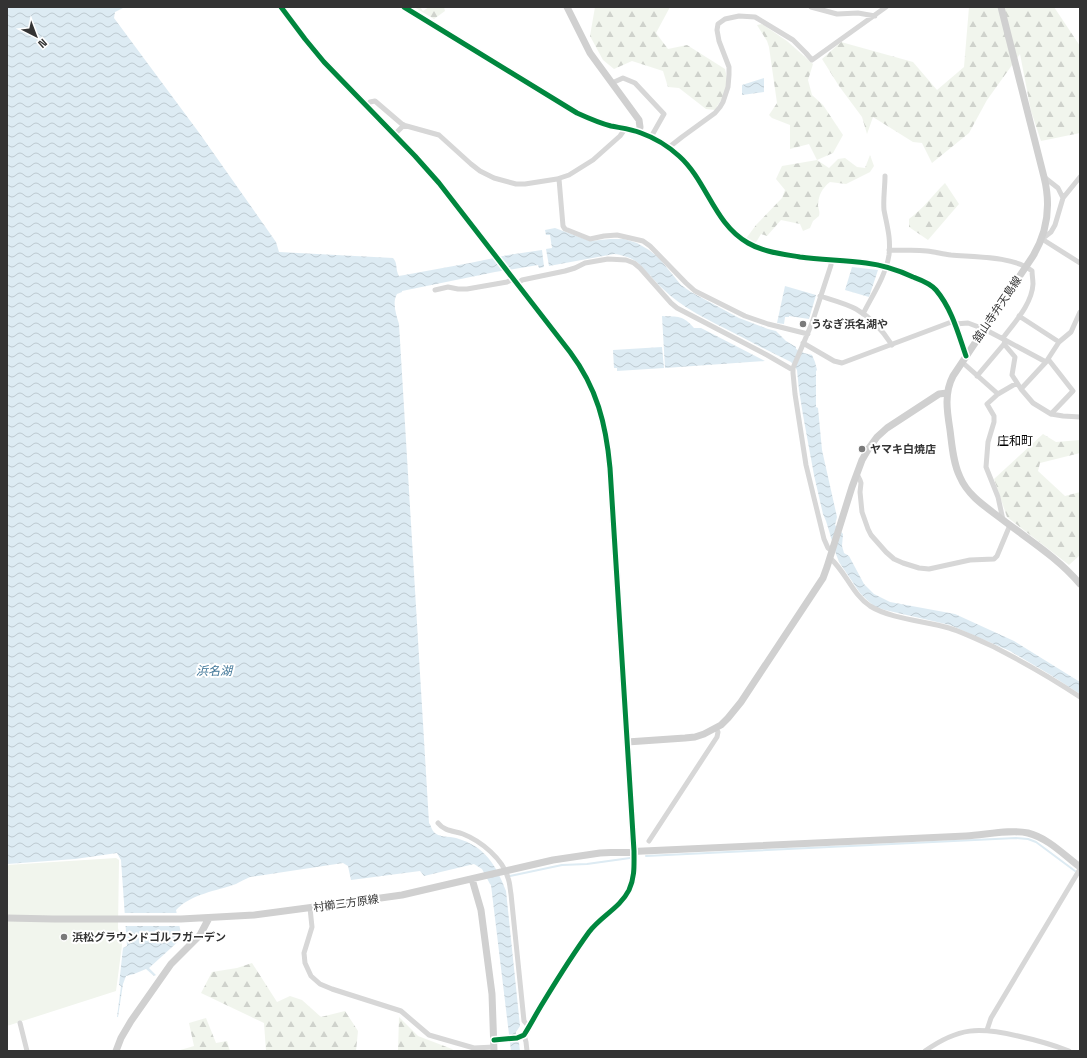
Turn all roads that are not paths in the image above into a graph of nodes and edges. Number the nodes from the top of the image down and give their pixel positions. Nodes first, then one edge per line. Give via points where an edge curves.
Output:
1 (281, 7) edge
2 (404, 7) edge
3 (567, 7) edge
4 (811, 7) edge
5 (1001, 7) edge
6 (884, 8) edge
7 (875, 16) junction
8 (612, 83) junction
9 (366, 106) junction
10 (404, 125) junction
11 (625, 129) junction
12 (639, 132) junction
13 (394, 135) junction
14 (651, 137) junction
15 (668, 148) junction
16 (885, 176) dead end
17 (1044, 177) junction
18 (1080, 177) edge
19 (559, 179) junction
20 (1063, 198) junction
21 (1042, 239) junction
22 (889, 250) junction
23 (831, 260) junction
24 (1080, 263) edge
25 (886, 266) junction
26 (1026, 266) junction
27 (514, 279) junction
28 (435, 290) dead end
29 (820, 296) junction
30 (1080, 312) edge
31 (862, 314) junction
32 (1019, 316) junction
33 (955, 322) junction
34 (984, 329) junction
35 (808, 334) junction
36 (1004, 341) junction
37 (1059, 342) junction
38 (803, 345) junction
39 (892, 345) junction
40 (964, 359) junction
41 (1047, 361) junction
42 (793, 369) junction
43 (977, 376) junction
44 (1017, 383) junction
45 (1021, 389) junction
46 (947, 393) junction
47 (998, 394) junction
48 (1051, 414) junction
49 (1080, 416) edge
50 (857, 474) junction
51 (1003, 520) junction
52 (1010, 525) junction
53 (832, 552) junction
54 (1080, 584) edge
55 (1080, 697) edge
56 (716, 728) junction
57 (627, 742) junction
58 (438, 823) dead end
59 (649, 841) dead end
60 (634, 851) junction
61 (1080, 868) edge
62 (504, 871) junction
63 (472, 879) junction
64 (310, 908) junction
65 (7, 918) edge
66 (209, 918) junction
67 (20, 1024) dead end
68 (528, 1027) junction
69 (986, 1030) junction
70 (520, 1037) junction
71 (496, 1044) edge
72 (27, 1051) edge
73 (116, 1051) edge
74 (527, 1051) edge
75 (925, 1051) edge
76 (1069, 1051) edge

1 - 9 street via 319,57
2 - 11 street via 577,113 603,124
3 - 8 street via 590,52
4 - 7 street via 837,14 858,13
5 - 17 street, 舘山寺弁天島線
6 - 7 street
7 - 15 street via 812,60 793,40 755,17 739,16 725,19 718,24 717,30 729,67 730,78 724,99 715,113
8 - 12 street via 639,120
8 - 14 street via 623,78 635,83 664,114
9 - 10 street via 375,101
9 - 13 street
10 - 13 street
10 - 19 street via 439,135 475,168 494,178 521,185
11 - 12 street
11 - 19 street via 593,160
12 - 14 street
13 - 27 street via 439,183
14 - 15 street
15 - 23 street via 689,167 721,218 744,242 764,250
16 - 22 street via 884,209 889,230
17 - 20 street via 1058,188
17 - 21 street, 舘山寺弁天島線 via 1048,207
18 - 20 street
19 - 35 street via 565,229 590,239 617,236 646,242 695,291 742,315
20 - 21 street via 1055,225
21 - 24 street
21 - 26 street, 舘山寺弁天島線
22 - 25 street
22 - 26 street via 928,251 989,258
23 - 25 street
23 - 29 street
25 - 31 street
25 - 33 street via 933,287
26 - 32 street via 1032,271 1033,285 1028,302
26 - 34 street, 舘山寺弁天島線
27 - 28 street via 467,289 448,287
27 - 42 street via 522,280 570,270 585,263 611,258 626,260 637,265 677,308
27 - 57 street via 580,367 596,398 604,424 610,468
29 - 31 street via 854,308
29 - 35 street
30 - 37 street via 1071,332
31 - 39 street via 880,329
32 - 36 street
32 - 37 street
33 - 34 street
33 - 39 street
33 - 40 street
34 - 36 street
34 - 40 street, 舘山寺弁天島線
35 - 38 street
36 - 41 street
36 - 43 street
36 - 44 street via 1015,357 1012,375
37 - 41 street
38 - 39 street via 842,363
38 - 42 street
40 - 43 street
40 - 46 street, 舘山寺弁天島線 via 950,380
41 - 45 street
41 - 48 street via 1073,391
42 - 53 street via 806,465 824,539
43 - 47 street
44 - 45 street
44 - 47 street
45 - 48 street via 1033,403
46 - 50 street via 939,394 877,437 865,454
46 - 51 street, 舘山寺弁天島線 via 954,459 960,477 973,497
47 - 51 street via 987,404 994,416 994,422 988,442 986,467 998,497
48 - 49 street
50 - 52 street via 861,483 862,512 870,532 890,556 903,563 929,569 970,560 994,559
50 - 53 street
51 - 52 street, 舘山寺弁天島線
52 - 54 street, 舘山寺弁天島線 via 1064,566
53 - 55 street via 857,595 872,607 948,628 983,642 1016,658
53 - 56 street via 820,583 741,702
56 - 57 street via 694,737
56 - 59 street via 717,737
57 - 60 street
58 - 62 street via 446,830 481,844 494,856
60 - 61 street, 村櫛三方原線 via 1019,832 1045,840
60 - 62 street, 村櫛三方原線 via 568,857
60 - 68 street via 634,874 627,894 589,932
61 - 69 street via 997,1006
62 - 63 street, 村櫛三方原線
62 - 68 street via 511,894 524,1021
63 - 64 street, 村櫛三方原線 via 402,895
63 - 71 street via 483,922
64 - 66 street, 村櫛三方原線
64 - 71 street via 312,927 304,953 305,963 320,984 401,1011 429,1035 474,1048
65 - 66 street, 村櫛三方原線
66 - 73 street via 200,935 171,964 131,1021
67 - 72 street
68 - 70 street
69 - 75 street via 952,1035
69 - 76 street via 1042,1041
70 - 71 street
70 - 74 street via 526,1042

